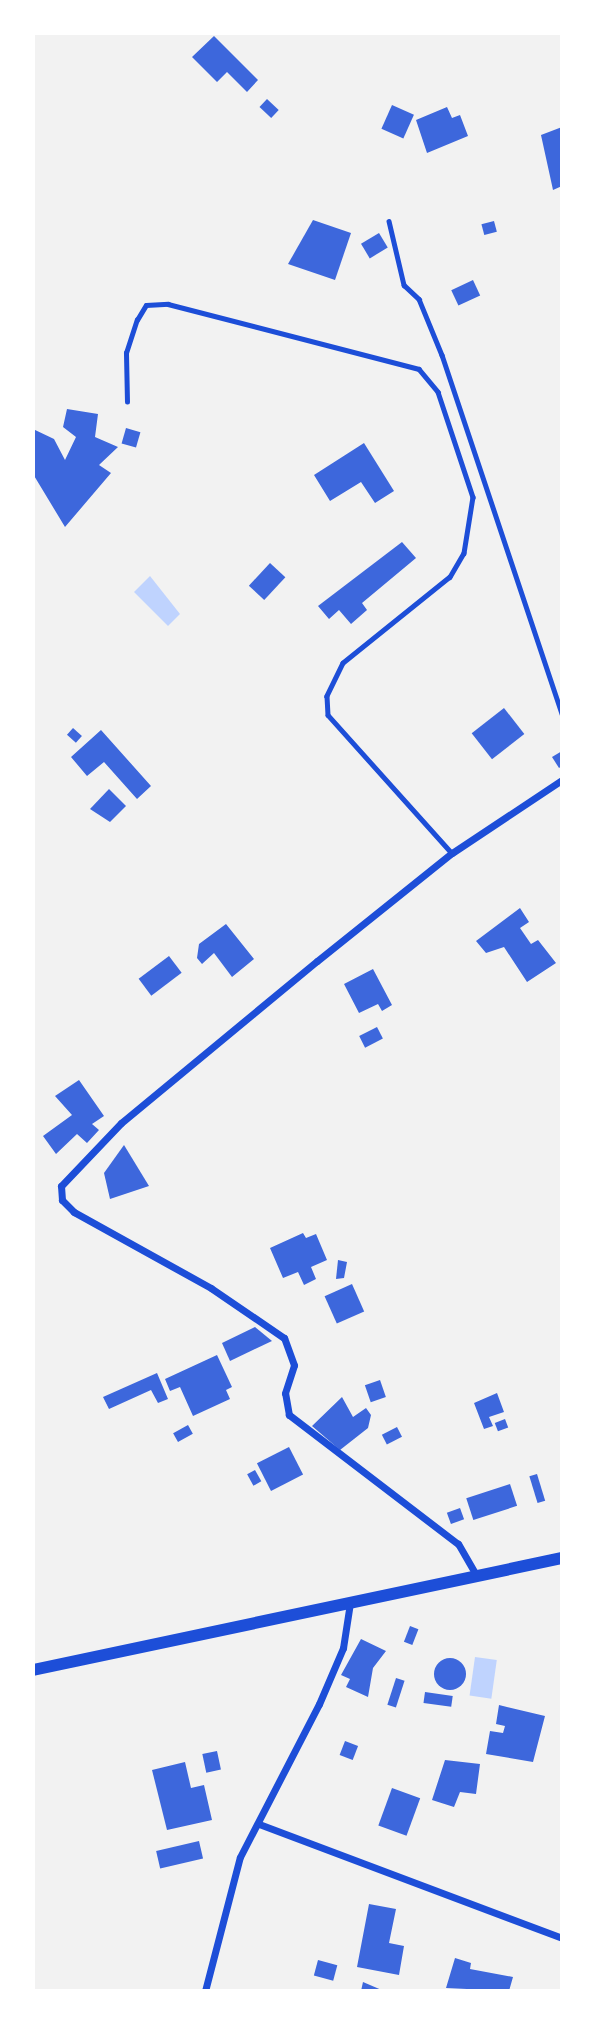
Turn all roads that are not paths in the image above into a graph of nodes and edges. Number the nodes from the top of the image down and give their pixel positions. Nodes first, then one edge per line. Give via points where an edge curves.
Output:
1 (389, 221) dead end
2 (127, 402) dead end
3 (562, 714) edge
4 (562, 780) edge
5 (452, 853) junction
6 (562, 1558) edge
7 (475, 1573) junction
8 (350, 1602) junction
9 (33, 1670) edge
10 (259, 1824) junction
11 (562, 1938) edge
12 (205, 1991) edge

1 - 3 lane via 404,285 419,299 442,355
2 - 5 lane via 125,353 137,320 146,305 168,304 419,369 438,392 473,497 464,553 450,577 342,663 327,696 328,715
4 - 5 street
5 - 7 street via 121,1123 61,1186 62,1199 74,1212 211,1288 284,1338 294,1365 285,1394 289,1415 458,1544
6 - 7 main road
7 - 8 main road
8 - 9 main road
8 - 10 street via 343,1648
10 - 11 street
10 - 12 street via 240,1857

